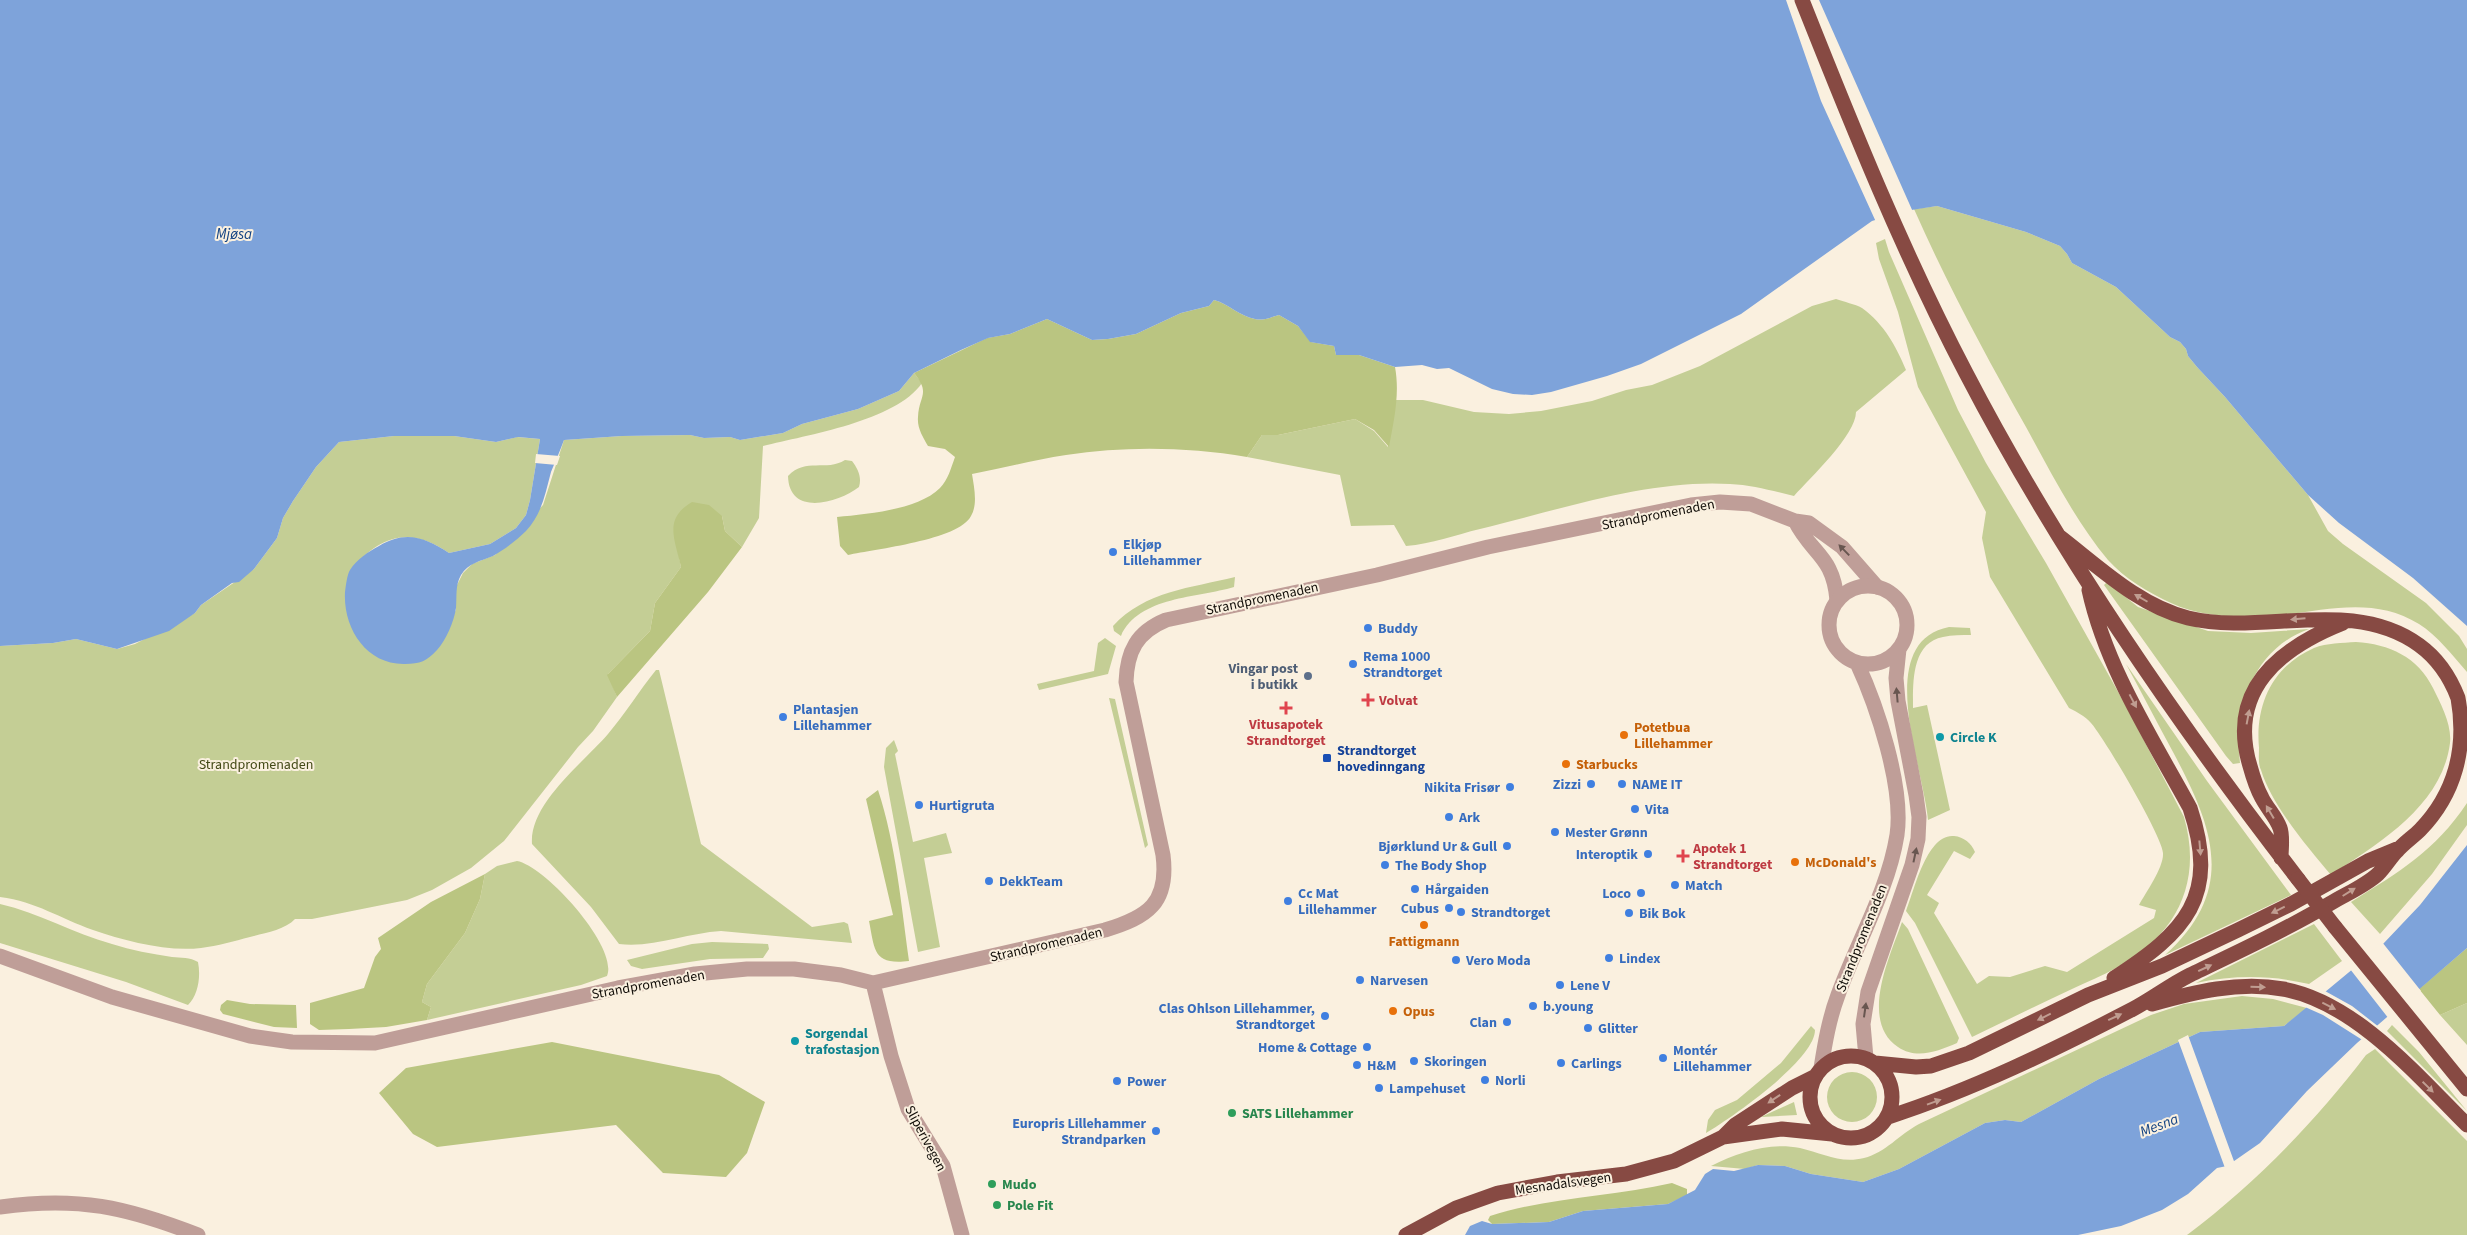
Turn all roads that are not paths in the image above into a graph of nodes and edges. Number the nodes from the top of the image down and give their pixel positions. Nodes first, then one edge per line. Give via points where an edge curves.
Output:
1 (1802, 0) edge
2 (1795, 521) junction
3 (2060, 538) junction
4 (2088, 581) junction
5 (1877, 586) junction
6 (1837, 600) junction
7 (2347, 621) junction
8 (1899, 650) junction
9 (1857, 663) junction
10 (2399, 849) junction
11 (2281, 858) junction
12 (0, 956) edge
13 (873, 983) junction
14 (2088, 996) junction
15 (2134, 1009) junction
16 (1870, 1060) junction
17 (1819, 1072) junction
18 (2467, 1089) edge
19 (1888, 1117) junction
20 (2467, 1125) edge
21 (1834, 1134) junction
22 (1722, 1137) junction
23 (0, 1207) edge
24 (198, 1235) edge
25 (962, 1235) edge
26 (1406, 1235) edge

1 - 3 highway via 1901,236 1965,372
5 -> 2 street, Strandpromenaden via 1826,534 1809,523
2 - 6 street via 1802,535 1829,566 1836,584
2 - 13 street, Strandpromenaden via 1751,504 1706,503 1186,614 1150,627 1138,638 1126,668 1126,682 1163,855 1165,873 1159,898 1134,921 1105,930
3 - 4 highway
7 -> 3 highway via 2304,618 2221,624 2185,618 2132,593
4 - 11 highway via 2150,675
4 -> 14 highway via 2096,622 2110,658 2190,808 2199,834 2201,854 2195,900 2179,926 2154,952
5 - 6 street via 1854,588
5 - 8 street via 1896,597 1906,617 1906,634
6 - 9 street via 1829,620 1831,641 1838,651
7 - 10 highway via 2390,629 2421,646 2445,672 2461,705 2465,743 2458,776 2432,817
11 -> 7 highway via 2280,828 2261,797 2249,765 2246,724 2250,703 2259,683 2280,656 2313,634
8 - 9 street via 1880,663
16 -> 8 street, Strandpromenaden via 1863,1024 1868,992 1912,866 1918,839 1916,795 1898,701
9 - 17 street, Strandpromenaden via 1870,692 1886,748 1897,800 1897,833 1890,864 1830,1019
10 -> 14 highway via 2368,861 2291,904 2162,966
15 -> 10 highway via 2187,977 2346,895 2377,875
11 - 18 highway, bridge
12 - 13 street, Strandpromenaden via 121,999 250,1036 292,1042 375,1043 618,988 695,974 794,969
13 - 25 street, Sliperivegen via 908,1108 944,1166
14 -> 16 highway via 1942,1063 1916,1067
19 -> 15 highway via 1982,1082
15 -> 20 highway via 2218,989 2249,987 2284,989 2316,1000 2364,1028
16 - 17 highway via 1847,1056 1838,1058
16 - 19 highway via 1882,1070 1892,1088 1892,1108
17 - 21 highway via 1810,1094 1813,1114 1825,1129
17 -> 22 highway, Mesnadalsvegen via 1735,1125
19 - 21 highway via 1864,1137
21 - 22 highway, Mesnadalsvegen via 1782,1129
22 - 26 highway, Mesnadalsvegen via 1651,1169 1526,1187 1475,1200
23 - 24 street via 59,1202 114,1207 150,1216

